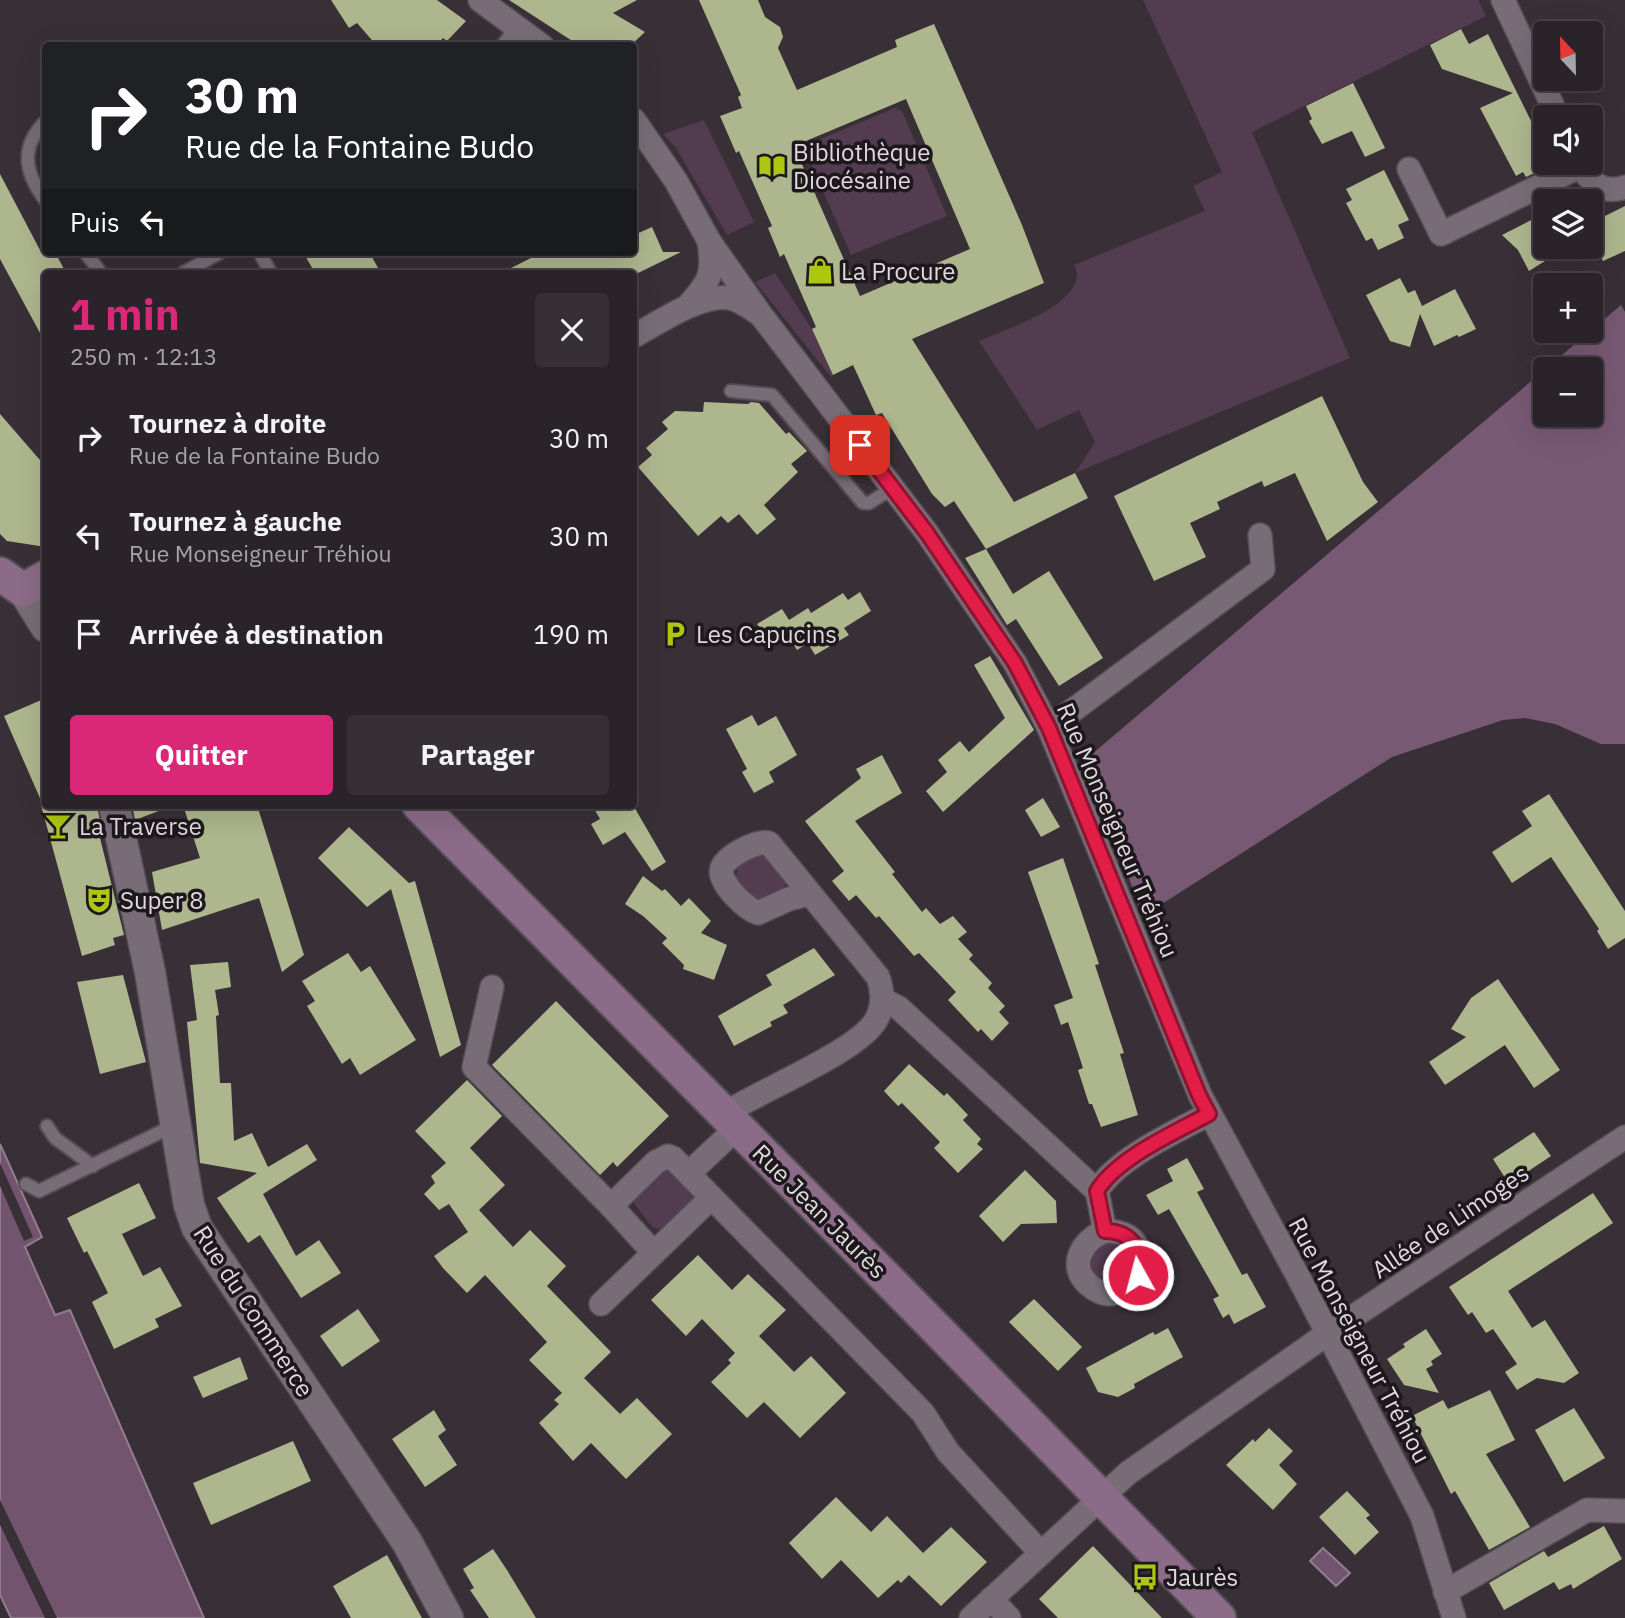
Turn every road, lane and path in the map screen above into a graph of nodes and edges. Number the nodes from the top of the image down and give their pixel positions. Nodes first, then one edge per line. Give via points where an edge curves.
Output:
1 (480, 0) edge
2 (1503, 0) edge
3 (516, 27) junction
4 (505, 42) edge
5 (537, 42) edge
6 (1552, 105) edge
7 (637, 124) edge
8 (42, 127) edge
9 (1409, 169) dead end
10 (1558, 175) edge
11 (1588, 175) edge
12 (1625, 187) edge
13 (42, 195) edge
14 (709, 241) junction
15 (88, 256) edge
16 (214, 256) edge
17 (99, 270) edge
18 (188, 270) edge
19 (687, 307) junction
20 (761, 314) junction
21 (637, 334) edge
22 (731, 391) dead end
23 (893, 488) junction
24 (1260, 535) dead end
25 (23, 580) edge
26 (42, 618) edge
27 (1049, 728) junction
28 (115, 809) edge
29 (423, 809) edge
30 (809, 894) dead end
31 (492, 988) dead end
32 (882, 999) junction
33 (1209, 1114) junction
34 (731, 1121) junction
35 (175, 1124) junction
36 (47, 1126) dead end
37 (1625, 1137) edge
38 (93, 1166) junction
39 (689, 1173) junction
40 (26, 1184) dead end
41 (1097, 1191) junction
42 (711, 1198) junction
43 (611, 1206) junction
44 (1105, 1231) dead end
45 (654, 1253) junction
46 (601, 1304) dead end
47 (1327, 1334) junction
48 (1101, 1498) junction
49 (1625, 1511) edge
50 (1040, 1552) junction
51 (1445, 1592) junction
52 (991, 1599) junction
53 (448, 1618) edge
54 (971, 1618) edge
55 (1009, 1618) edge
56 (1219, 1618) edge
57 (1454, 1618) edge

1 - 3 street
2 - 6 street
3 - 4 lane
3 - 5 street
7 - 14 street, Rue Monseigneur Tréhiou
8 - 13 lane via 30,145 28,164 30,177
9 - 10 street via 1441,234
11 - 12 street via 1604,189
14 - 19 street via 711,275
14 - 20 street, Rue Monseigneur Tréhiou
15 - 17 lane
16 - 18 lane
19 - 20 street via 726,297
19 - 21 street
20 - 23 street, Rue Monseigneur Tréhiou
22 - 23 lane via 772,395 863,503
23 - 27 street, Rue Monseigneur Tréhiou via 1015,663
24 - 27 street via 1263,569
25 - 26 street
27 - 33 street, Rue Monseigneur Tréhiou
28 - 35 street, Rue du Commerce via 150,972
29 - 34 main road, Rue Jean Jaurès
30 - 32 street via 878,977
31 - 43 street via 474,1067
32 - 34 street via 876,1020 858,1039
32 - 41 street via 899,1007
33 - 41 street via 1118,1166
33 - 47 street, Rue Monseigneur Tréhiou
34 - 39 street
34 - 48 main road, Rue Jean Jaurès
35 - 38 lane
35 - 53 street, Rue du Commerce via 190,1205 203,1239 407,1542
36 - 38 lane via 55,1138
37 - 47 street, Allée de Limoges
38 - 40 lane via 39,1192
39 - 42 street
39 - 43 street via 673,1158 663,1158
41 - 44 street
42 - 45 street
42 - 50 street via 923,1413 948,1451
43 - 45 street
45 - 46 street
47 - 48 street, Allée de Limoges via 1128,1473
47 - 51 street, Rue Monseigneur Tréhiou via 1422,1516
48 - 50 street, Allée de Limoges
48 - 56 main road, Rue Jean Jaurès
49 - 51 street via 1587,1510
50 - 52 street, Allée de Limoges
51 - 57 street, Rue Monseigneur Tréhiou
52 - 54 street, Allée de Limoges
52 - 55 street

